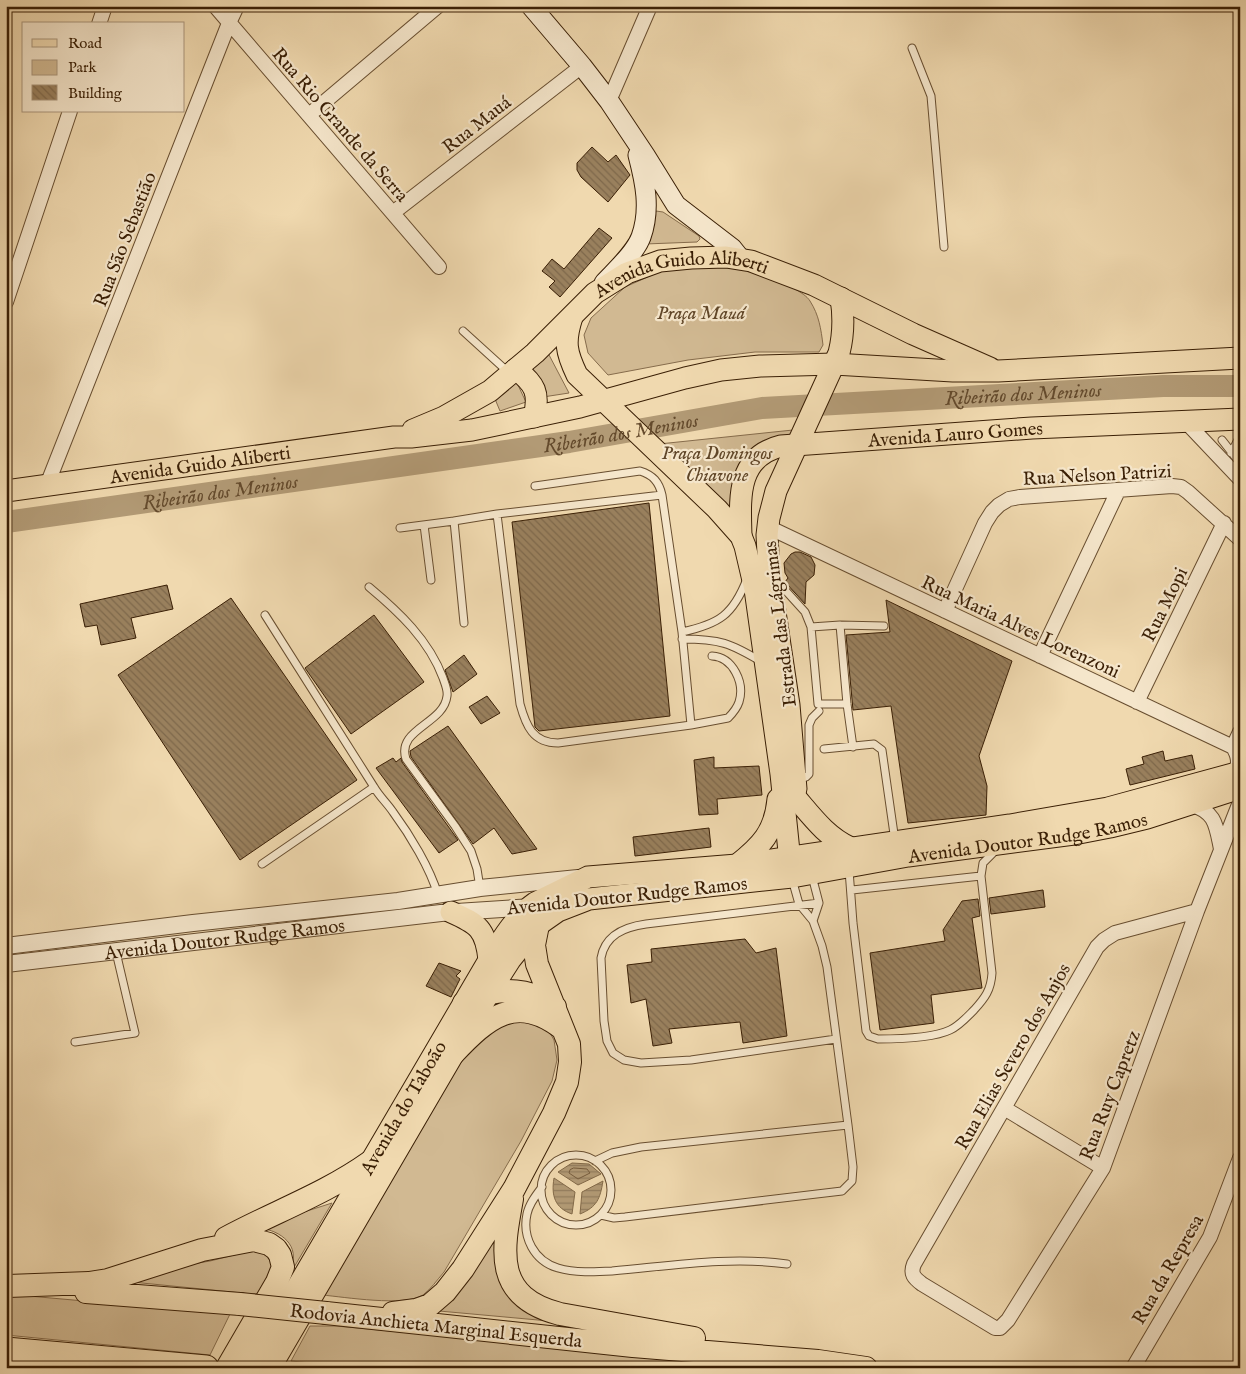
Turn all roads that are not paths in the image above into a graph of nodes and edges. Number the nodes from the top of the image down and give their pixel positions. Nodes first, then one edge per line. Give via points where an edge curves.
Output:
1 (105, 6) edge
2 (215, 6) edge
3 (237, 6) edge
4 (438, 6) edge
5 (531, 6) edge
6 (650, 6) edge
7 (100, 22) edge
8 (229, 23) junction
9 (912, 48) dead end
10 (582, 66) junction
11 (609, 101) junction
12 (70, 112) edge
13 (309, 115) junction
14 (635, 142) junction
15 (394, 212) junction
16 (944, 247) dead end
17 (740, 258) junction
18 (439, 267) dead end
19 (595, 293) junction
20 (841, 298) junction
21 (6, 302) edge
22 (572, 317) junction
23 (463, 331) dead end
24 (1240, 358) edge
25 (513, 371) junction
26 (998, 371) junction
27 (831, 373) junction
28 (610, 406) junction
29 (534, 417) junction
30 (1240, 419) edge
31 (1185, 421) junction
32 (1240, 436) edge
33 (394, 437) junction
34 (801, 438) junction
35 (1222, 440) dead end
36 (1231, 453) junction
37 (1240, 463) edge
38 (1240, 479) edge
39 (47, 486) junction
40 (536, 486) dead end
41 (6, 491) edge
42 (1118, 491) junction
43 (662, 495) junction
44 (497, 514) junction
45 (454, 521) junction
46 (1224, 523) junction
47 (424, 525) junction
48 (768, 527) junction
49 (400, 528) dead end
50 (741, 536) junction
51 (1240, 539) edge
52 (760, 570) junction
53 (431, 580) dead end
54 (369, 587) dead end
55 (945, 611) junction
56 (265, 615) dead end
57 (464, 623) dead end
58 (840, 625) junction
59 (811, 626) junction
60 (884, 626) dead end
61 (682, 635) junction
62 (712, 656) dead end
63 (1040, 656) junction
64 (765, 663) junction
65 (1137, 702) junction
66 (846, 704) junction
67 (819, 711) dead end
68 (691, 725) junction
69 (1240, 732) edge
70 (853, 747) junction
71 (1232, 747) junction
72 (824, 749) dead end
73 (1238, 778) edge
74 (791, 784) junction
75 (374, 786) junction
76 (1240, 802) edge
77 (1190, 804) junction
78 (894, 834) dead end
79 (1221, 849) junction
80 (978, 855) junction
81 (850, 858) junction
82 (262, 864) dead end
83 (737, 865) junction
84 (799, 866) junction
85 (981, 876) junction
86 (588, 877) junction
87 (480, 888) junction
88 (852, 890) junction
89 (589, 899) joint
90 (819, 902) junction
91 (799, 904) junction
92 (443, 906) junction
93 (1197, 911) junction
94 (533, 916) junction
95 (813, 921) junction
96 (6, 946) edge
97 (116, 951) junction
98 (489, 960) junction
99 (6, 964) edge
100 (489, 993) junction
101 (464, 1003) junction
102 (555, 1007) junction
103 (563, 1029) junction
104 (836, 1039) junction
105 (75, 1042) dead end
106 (453, 1054) junction
107 (1004, 1108) junction
108 (848, 1125) junction
109 (1240, 1158) edge
110 (595, 1161) junction
111 (370, 1162) junction
112 (1103, 1168) junction
113 (542, 1187) junction
114 (514, 1189) junction
115 (601, 1215) junction
116 (202, 1250) junction
117 (787, 1264) dead end
118 (7, 1286) edge
119 (362, 1317) junction
120 (991, 1326) joint
121 (6, 1350) edge
122 (818, 1361) junction
123 (202, 1367) edge
124 (227, 1368) edge
125 (250, 1368) edge
126 (270, 1368) edge
127 (866, 1368) edge
128 (1133, 1368) edge

1 - 7 street
2 - 8 street, Rua Rio Grande da Serra
3 - 8 street, Rua São Sebastião
4 - 13 street
5 - 10 main road
6 - 11 street
8 - 13 street, Rua Rio Grande da Serra
8 - 39 street, Rua São Sebastião
9 - 16 lane via 931,96
10 - 11 main road
10 - 15 street, Rua Mauá
11 - 14 main road
12 - 21 street
13 - 15 street, Rua Rio Grande da Serra
14 - 17 main road via 676,204
14 - 19 main road via 647,199 641,238
15 - 18 street, Rua Rio Grande da Serra
17 - 19 main road, Avenida Guido Aliberti via 660,262 627,273
17 - 20 main road, Avenida Guido Aliberti
19 - 22 main road, Avenida Guido Aliberti
20 - 26 main road, Avenida Guido Aliberti
20 - 27 main road, Estrada das Lágrimas via 844,328
22 - 25 main road, Avenida Guido Aliberti
22 - 28 main road, Estrada das Lágrimas via 566,335 569,359 577,375
23 - 25 lane
24 - 26 main road, Avenida Guido Aliberti
25 - 29 main road via 532,385 537,395
25 - 33 main road, Avenida Guido Aliberti via 490,390 444,417
26 - 27 main road, Avenida Guido Aliberti
27 - 28 main road, Avenida Guido Aliberti via 760,366 721,370
27 - 34 main road, Estrada das Lágrimas
28 - 29 main road, Avenida Guido Aliberti via 580,407
28 - 50 main road, Estrada das Lágrimas
29 - 33 main road, Avenida Guido Aliberti via 472,430
30 - 31 main road, Avenida Lauro Gomes
31 - 34 main road, Avenida Lauro Gomes
31 - 38 street
32 - 36 lane
33 - 39 main road, Avenida Guido Aliberti
34 - 48 main road, Estrada das Lágrimas via 776,491
34 - 50 main road, Avenida Lauro Gomes via 758,455 750,466 741,494
35 - 36 lane
36 - 37 lane
39 - 41 main road, Avenida Guido Aliberti
40 - 43 lane via 640,471 654,478
42 - 46 street, Rua Nelson Patrizi via 1181,488
42 - 55 street, Rua Nelson Patrizi via 1020,497 999,505 985,523
42 - 63 street
43 - 44 lane
43 - 61 lane
44 - 45 lane
44 - 68 lane via 520,704 531,731 548,743 558,743
45 - 47 lane
45 - 57 lane
46 - 51 street, Rua Nelson Patrizi
46 - 65 street, Rua Mopi
47 - 49 lane
47 - 53 lane
48 - 52 main road, Estrada das Lágrimas
48 - 55 street, Rua Maria Alves Lorenzoni
50 - 52 main road, Estrada das Lágrimas
52 - 59 lane via 791,594
52 - 61 lane via 722,618
52 - 64 main road, Estrada das Lágrimas
52 - 74 main road, Estrada das Lágrimas via 789,705
54 - 87 lane via 417,633 444,680 447,697 443,707 409,738 403,752 471,851
55 - 63 street, Rua Maria Alves Lorenzoni
56 - 75 lane
58 - 59 lane
58 - 60 lane
58 - 66 lane
59 - 66 lane via 818,704
61 - 64 lane via 735,646
61 - 68 lane
62 - 68 lane via 731,666 736,673 740,700 728,718
63 - 65 street, Rua Maria Alves Lorenzoni
64 - 74 main road, Estrada das Lágrimas
65 - 71 street, Rua Maria Alves Lorenzoni
66 - 70 lane
67 - 74 lane via 809,725 809,774
69 - 71 street
70 - 72 lane
70 - 78 lane via 874,744 882,750
71 - 73 street via 1237,755
73 - 77 main road, Avenida Doutor Rudge Ramos
73 - 81 main road, Avenida Doutor Rudge Ramos via 1108,808
74 - 81 main road via 826,833
74 - 83 main road via 765,839
74 - 84 main road, Estrada das Lágrimas
75 - 82 lane
75 - 92 lane via 419,853
76 - 79 street, Rua Ruy Capretz
77 - 79 street via 1209,813 1215,822
77 - 80 main road, Avenida Doutor Rudge Ramos via 1110,828 1002,844
79 - 93 street, Rua Ruy Capretz
80 - 81 main road, Avenida Doutor Rudge Ramos
80 - 85 lane
81 - 84 main road, Avenida Doutor Rudge Ramos
81 - 88 lane
83 - 84 main road, Avenida Doutor Rudge Ramos
83 - 86 main road, Avenida Doutor Rudge Ramos
84 - 89 main road, Avenida Doutor Rudge Ramos
84 - 90 lane
84 - 91 lane
85 - 88 lane
85 - 88 lane via 992,973 990,989 968,1016 951,1030 938,1034 890,1039 872,1038 866,1031
86 - 87 street, Avenida Doutor Rudge Ramos
86 - 94 main road, Avenida do Taboão via 541,900
87 - 92 street, Avenida Doutor Rudge Ramos
89 - 94 main road, Avenida do Taboão
90 - 91 lane
90 - 95 lane
91 - 95 lane
91 - 104 lane via 630,926 618,932 602,949 601,958 608,1041 613,1052 624,1060 658,1063
92 - 94 street, Avenida Doutor Rudge Ramos
92 - 96 street, Avenida Doutor Rudge Ramos
92 - 97 street, Avenida Doutor Rudge Ramos
92 - 98 main road via 481,929 486,937
93 - 107 street, Rua Elias Severo dos Anjos via 1115,933 1097,947
93 - 112 street, Rua Ruy Capretz
94 - 98 main road, Avenida do Taboão via 513,925
94 - 100 main road, Avenida do Taboão
94 - 102 highway via 535,956
95 - 104 lane via 827,967
97 - 99 street, Avenida Doutor Rudge Ramos
97 - 105 lane via 135,1033
98 - 101 main road, Avenida do Taboão
100 - 101 highway
100 - 102 highway via 528,993
100 - 106 main road, Avenida do Taboão
101 - 111 main road, Avenida do Taboão
102 - 103 highway
103 - 106 highway via 528,1012 506,1013 479,1028
103 - 114 highway via 571,1056 567,1082
104 - 108 lane
106 - 126 main road, Avenida do Taboão
107 - 112 street
107 - 120 street, Rua Elias Severo dos Anjos via 912,1270 915,1279
108 - 110 lane via 641,1148 612,1153
108 - 115 lane via 852,1181 842,1191 625,1217
109 - 128 street, Rua da Represa via 1210,1237
110 - 113 lane via 580,1156 558,1161 547,1172
110 - 115 lane via 606,1172 611,1186 609,1202
111 - 116 highway via 320,1193
111 - 125 main road, Avenida do Taboão
112 - 120 street, Rua Ruy Capretz via 1008,1320 1000,1328
113 - 115 lane via 547,1209 565,1223 580,1225
113 - 117 lane via 527,1212 526,1229 534,1252 558,1268 594,1272 738,1260
114 - 119 highway via 464,1269 430,1305
114 - 122 highway via 505,1249 507,1272 521,1294 538,1306 560,1314
116 - 118 highway via 108,1280
116 - 124 highway via 257,1240 276,1249 282,1262 277,1282
118 - 119 highway, Rodovia Anchieta Marginal Esquerda, bridge
119 - 122 highway, Rodovia Anchieta Marginal Esquerda via 633,1346
121 - 123 highway
122 - 127 highway, Rodovia Anchieta Marginal Esquerda

